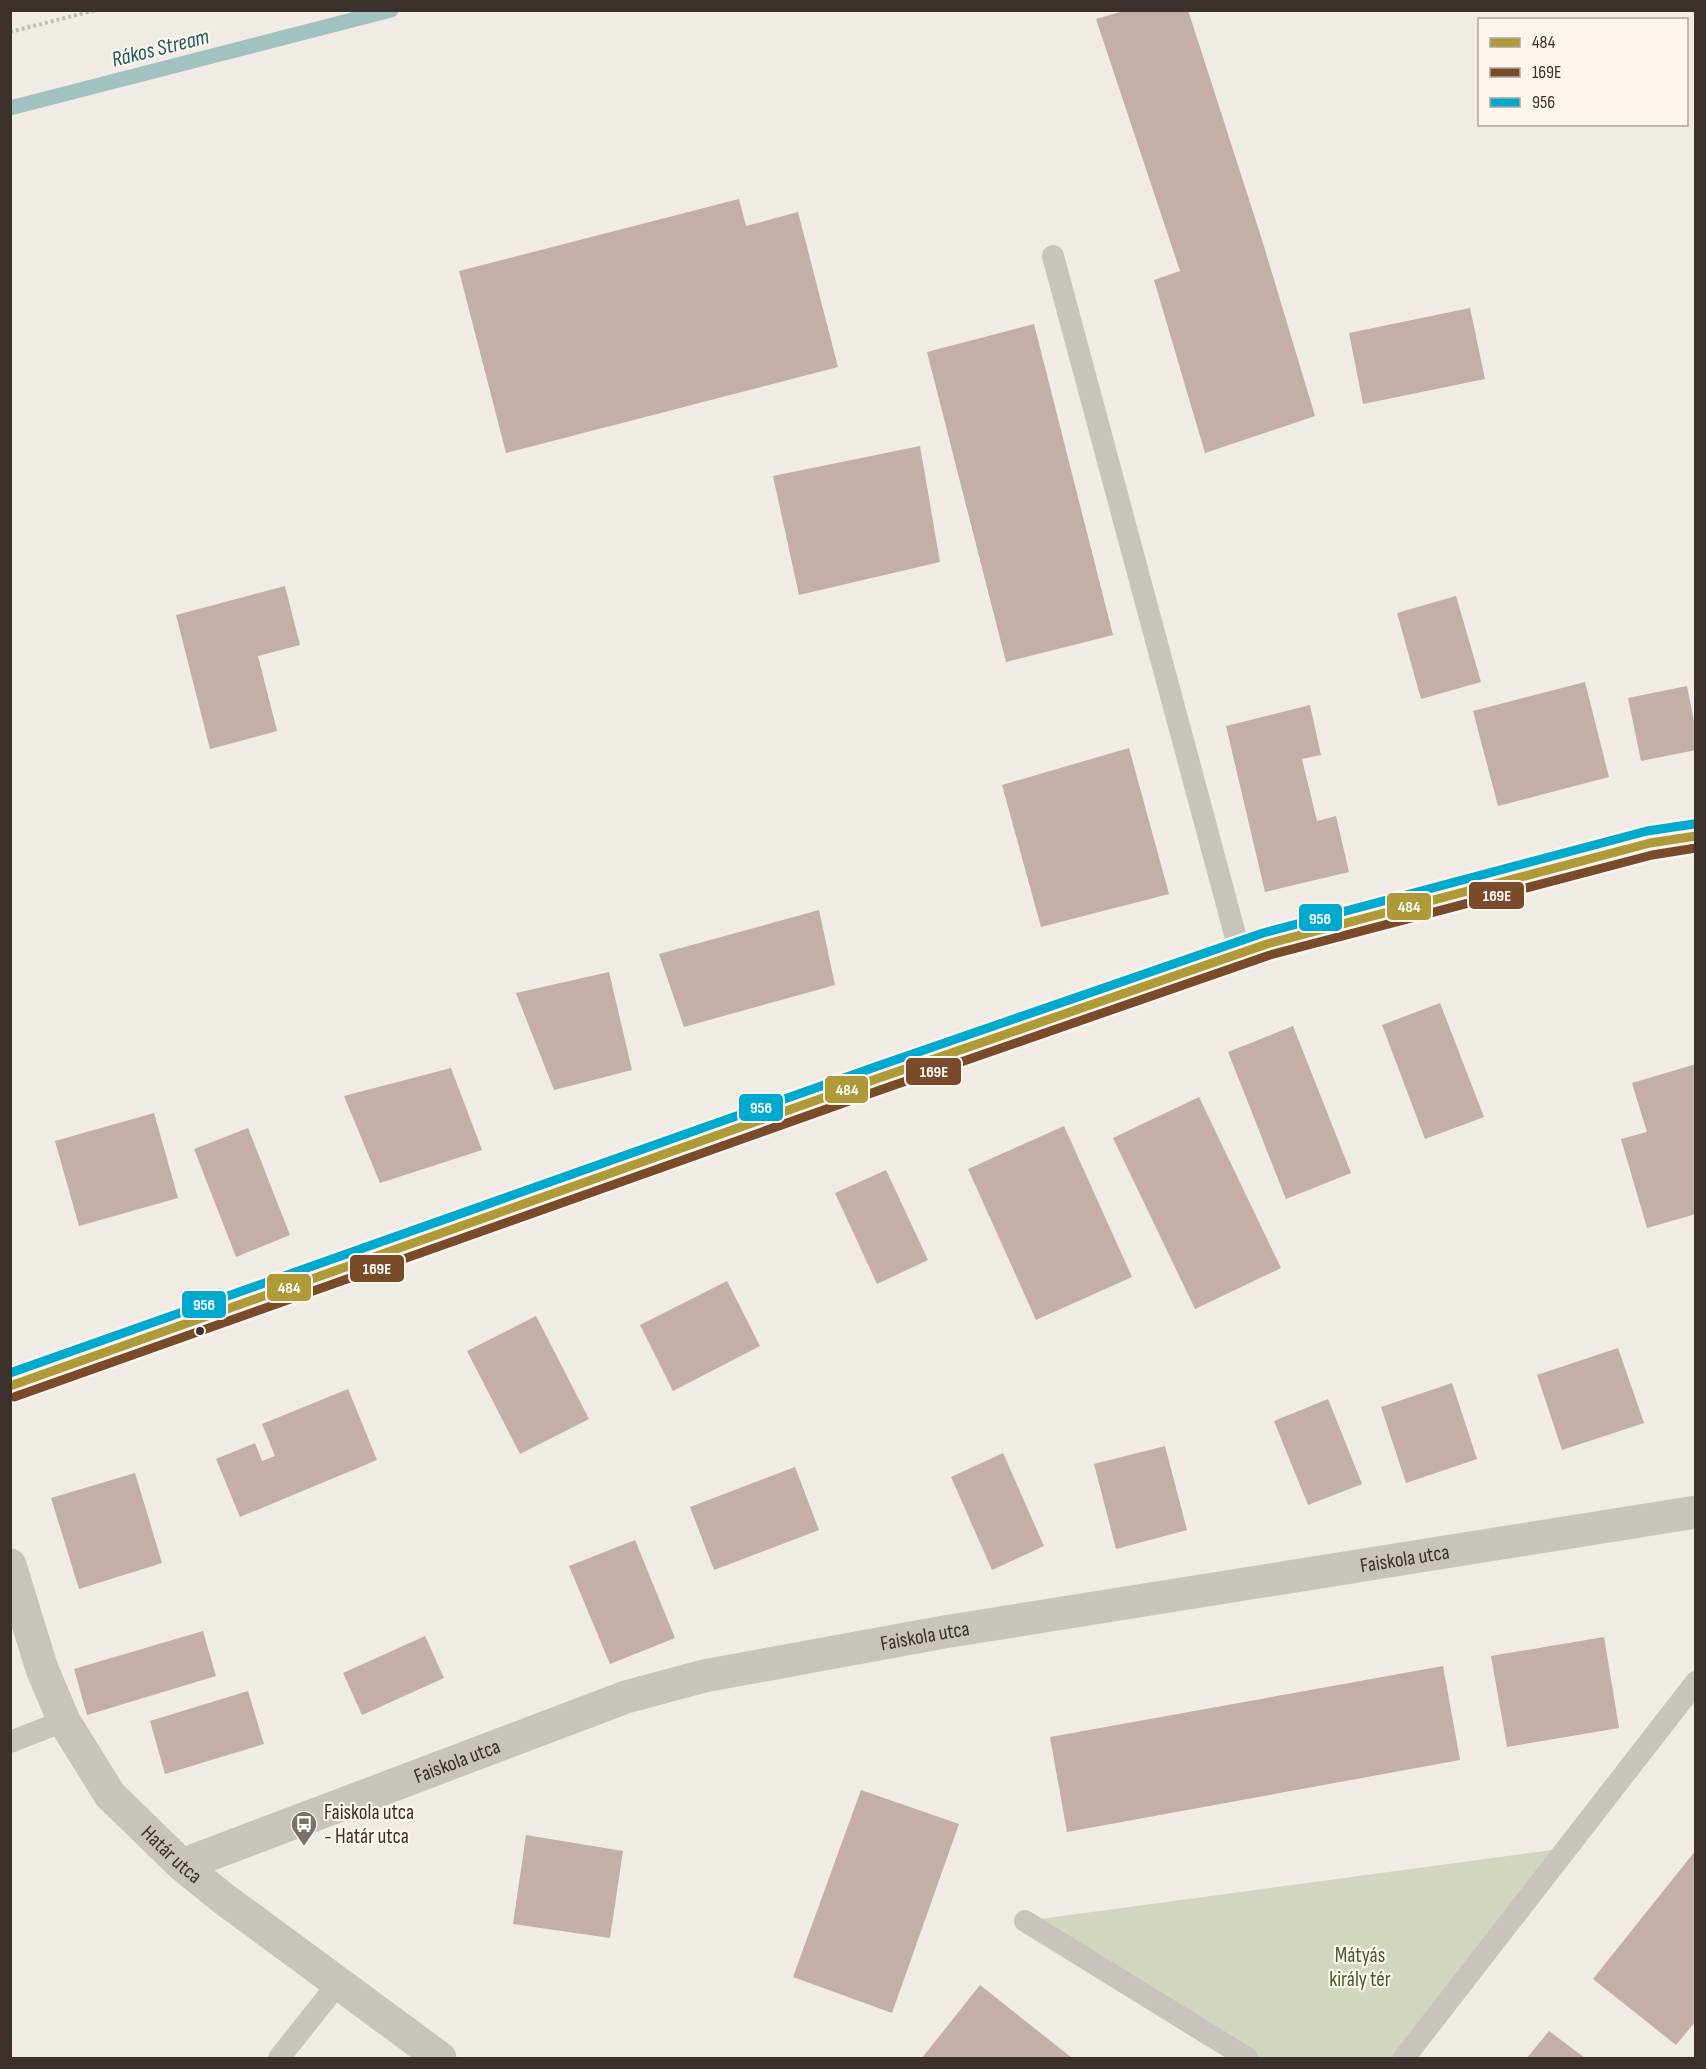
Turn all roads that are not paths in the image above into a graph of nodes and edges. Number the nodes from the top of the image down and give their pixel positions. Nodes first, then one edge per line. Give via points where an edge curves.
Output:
1 (1053, 256) dead end
2 (1695, 836) edge
3 (1240, 953) junction
4 (10, 1386) edge
5 (1695, 1512) edge
6 (10, 1565) edge
7 (1695, 1682) edge
8 (64, 1721) junction
9 (10, 1742) edge
10 (182, 1865) junction
11 (1025, 1921) dead end
12 (337, 1985) junction
13 (279, 2058) edge
14 (440, 2058) edge
15 (1246, 2058) edge
16 (1404, 2058) edge

1 - 3 lane
2 - 3 main road via 1650,843 1467,890
3 - 4 main road
5 - 10 street, Faiskola utca via 944,1632 705,1676 626,1697
6 - 8 street, Határ utca via 42,1668
7 - 16 lane
8 - 9 lane
8 - 10 street, Határ utca via 110,1795
10 - 12 street, Határ utca
11 - 15 lane
12 - 13 lane
12 - 14 street, Határ utca

